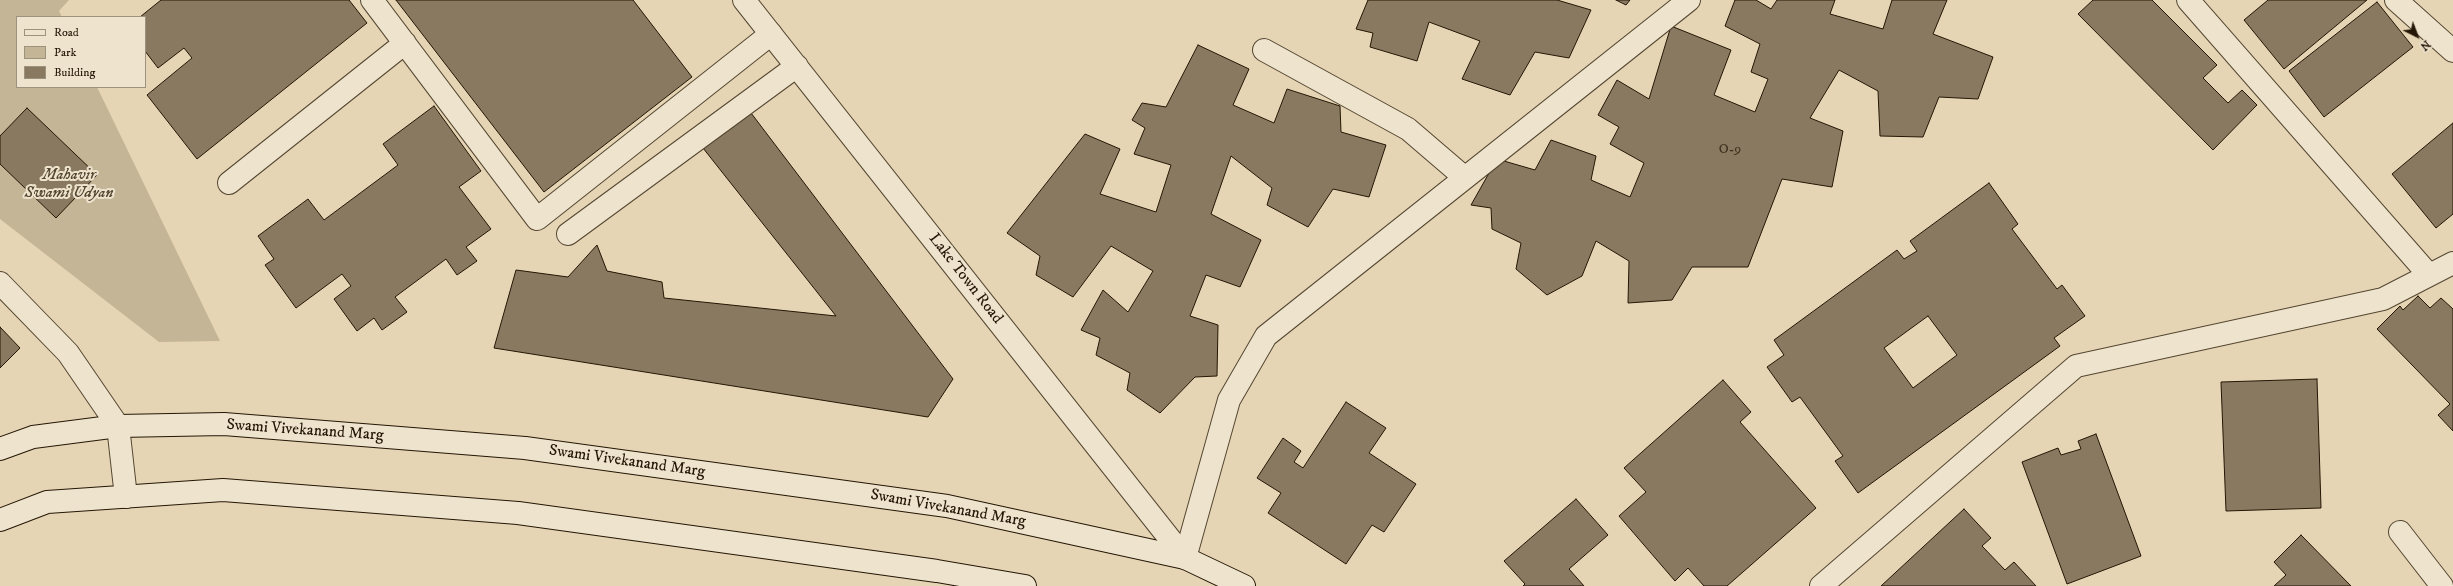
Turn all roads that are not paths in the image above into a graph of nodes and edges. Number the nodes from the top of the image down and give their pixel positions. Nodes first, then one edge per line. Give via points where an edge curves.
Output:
1 (372, 0) edge
2 (744, 0) edge
3 (1689, 0) edge
4 (2188, 0) edge
5 (2396, 0) edge
6 (771, 34) junction
7 (405, 43) junction
8 (1264, 50) dead end
9 (2453, 51) edge
10 (797, 66) junction
11 (1464, 177) junction
12 (228, 183) dead end
13 (568, 234) dead end
14 (2453, 263) edge
15 (2429, 275) junction
16 (0, 282) edge
17 (118, 426) junction
18 (0, 449) edge
19 (126, 497) junction
20 (0, 520) edge
21 (2400, 532) dead end
22 (1184, 558) junction
23 (1025, 586) edge
24 (1244, 586) edge
25 (1821, 586) edge
26 (2442, 586) edge

1 - 7 street
2 - 6 street, Lake Town Road
3 - 11 street
4 - 15 street
5 - 9 street
6 - 7 street via 537,219
6 - 10 street, Lake Town Road
7 - 12 street
8 - 11 street via 1408,129
10 - 13 street
10 - 22 street, Lake Town Road
11 - 22 street via 1266,336 1229,400
14 - 15 street
15 - 25 street via 2383,299 2076,366
16 - 17 street via 68,353
17 - 18 street, Swami Vivekanand Marg via 33,437
17 - 19 street
17 - 22 street, Swami Vivekanand Marg via 224,424 525,448 947,506
19 - 20 street via 47,502
19 - 23 street via 223,490 518,513 937,571
21 - 26 street
22 - 24 street, Swami Vivekanand Marg

